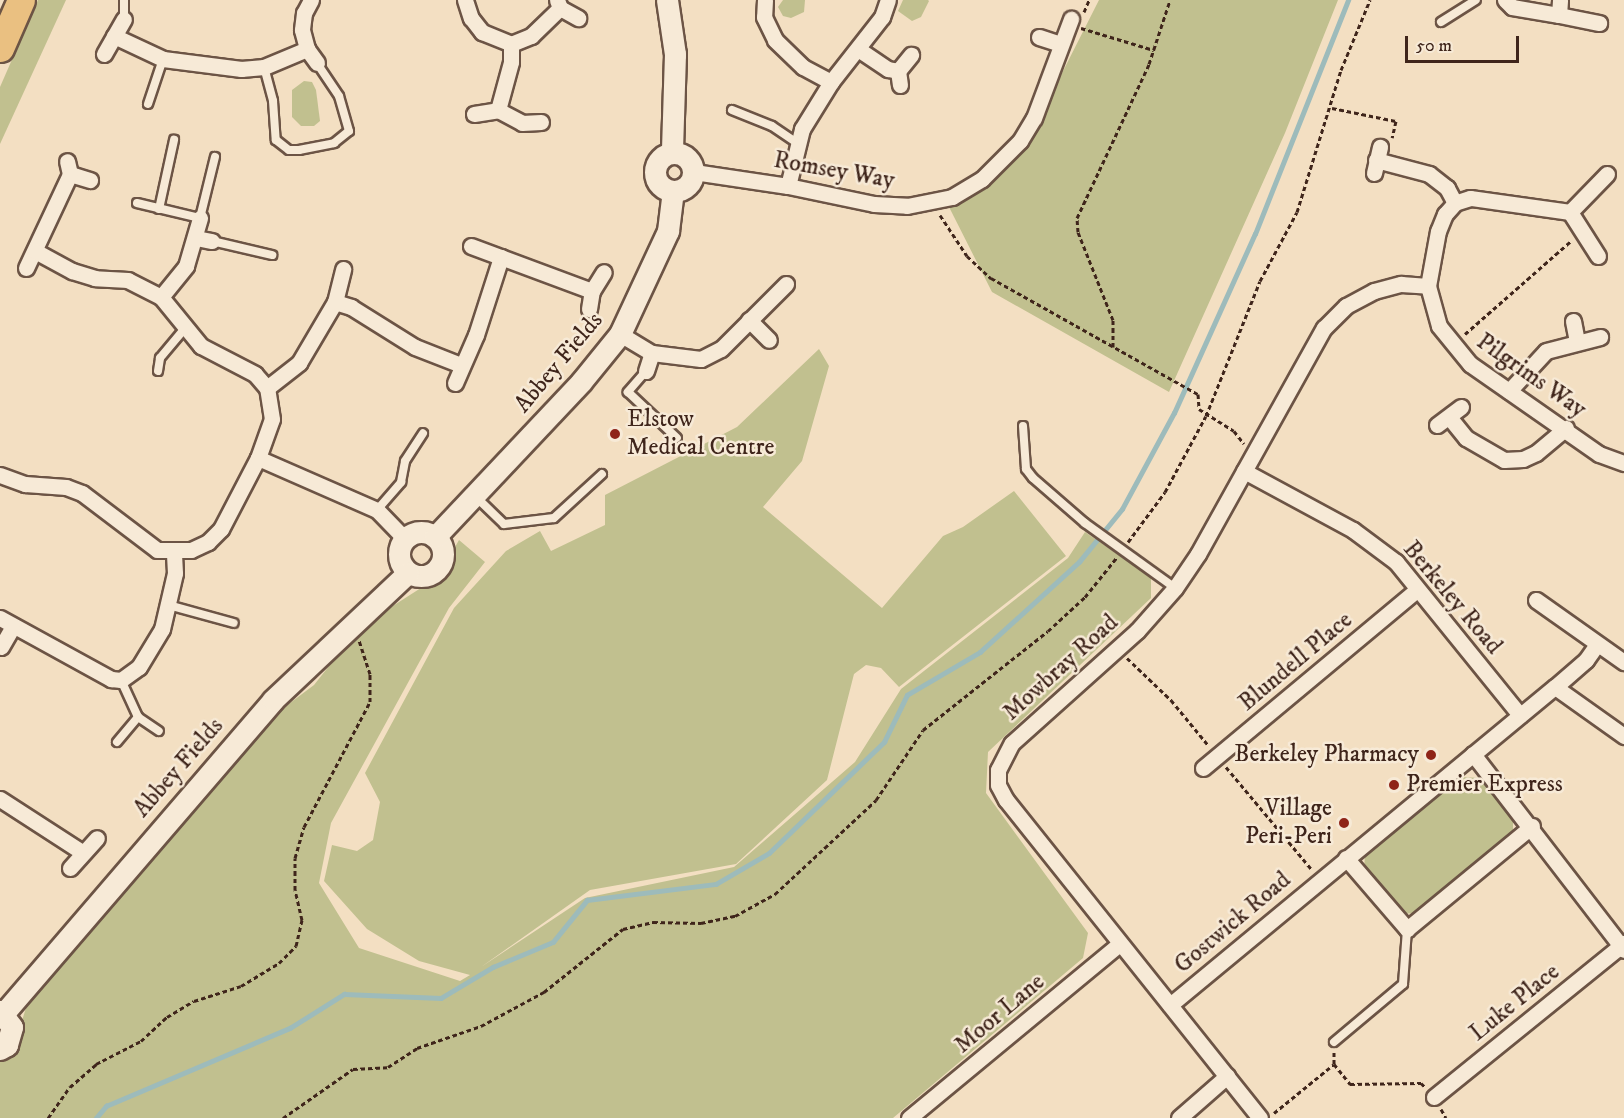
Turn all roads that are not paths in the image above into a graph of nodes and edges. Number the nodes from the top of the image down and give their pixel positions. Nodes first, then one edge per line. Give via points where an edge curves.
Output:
1 (21, 0) edge
2 (124, 0) edge
3 (311, 0) edge
4 (465, 0) edge
5 (667, 0) edge
6 (765, 0) edge
7 (888, 0) edge
8 (1476, 0) edge
9 (1505, 0) edge
10 (559, 4) edge
11 (1559, 8) edge
12 (578, 18) dead end
13 (124, 19) joint
14 (1441, 22) dead end
15 (1074, 23) road end
16 (1599, 23) dead end
17 (114, 36) junction
18 (1039, 37) dead end
19 (511, 44) junction
20 (1061, 44) junction
21 (0, 48) edge
22 (307, 49) junction
23 (858, 49) junction
24 (104, 54) dead end
25 (911, 55) dead end
26 (163, 59) junction
27 (317, 63) joint
28 (264, 67) junction
29 (831, 82) junction
30 (148, 104) dead end
31 (498, 110) junction
32 (732, 110) dead end
33 (474, 114) dead end
34 (541, 122) dead end
35 (174, 140) dead end
36 (796, 142) junction
37 (672, 152) junction
38 (215, 157) dead end
39 (1377, 160) road end
40 (694, 172) junction
41 (1606, 174) dead end
42 (90, 180) dead end
43 (788, 186) junction
44 (673, 192) junction
45 (137, 203) dead end
46 (1455, 203) junction
47 (159, 208) junction
48 (1570, 213) junction
49 (200, 218) junction
50 (196, 238) junction
51 (213, 241) joint
52 (471, 246) dead end
53 (35, 251) junction
54 (272, 255) dead end
55 (1598, 256) dead end
56 (501, 257) junction
57 (26, 268) dead end
58 (343, 269) dead end
59 (604, 273) dead end
60 (786, 284) dead end
61 (1428, 286) junction
62 (592, 291) junction
63 (161, 297) junction
64 (334, 302) junction
65 (589, 309) dead end
66 (749, 320) junction
67 (1573, 321) dead end
68 (184, 329) junction
69 (620, 334) junction
70 (1600, 337) dead end
71 (769, 340) dead end
72 (1578, 342) junction
73 (652, 353) junction
74 (462, 365) junction
75 (646, 370) joint
76 (158, 371) dead end
77 (455, 383) dead end
78 (267, 388) junction
79 (1509, 391) junction
80 (1461, 406) dead end
81 (1023, 426) dead end
82 (1566, 428) junction
83 (423, 433) dead end
84 (677, 438) dead end
85 (258, 458) junction
86 (1624, 463) edge
87 (1244, 471) junction
88 (602, 474) dead end
89 (0, 475) edge
90 (475, 495) junction
91 (377, 510) junction
92 (435, 537) junction
93 (404, 538) junction
94 (174, 552) junction
95 (408, 573) junction
96 (1175, 588) junction
97 (1417, 590) junction
98 (1536, 600) dead end
99 (168, 605) junction
100 (6, 623) edge
101 (234, 623) dead end
102 (1598, 644) junction
103 (1, 647) edge
104 (1624, 662) edge
105 (122, 680) junction
106 (1555, 687) junction
107 (1520, 715) junction
108 (138, 717) junction
109 (159, 731) dead end
110 (1624, 736) edge
111 (117, 742) dead end
112 (1473, 754) junction
113 (1203, 768) dead end
114 (0, 799) edge
115 (1532, 826) junction
116 (97, 838) dead end
117 (82, 852) junction
118 (1346, 858) junction
119 (70, 868) dead end
120 (1407, 929) junction
121 (1119, 944) junction
122 (1623, 946) edge
123 (1170, 1005) junction
124 (2, 1012) edge
125 (1334, 1042) dead end
126 (0, 1049) edge
127 (1227, 1076) junction
128 (1434, 1097) road end
129 (909, 1118) edge
130 (1179, 1118) edge
131 (1260, 1118) edge

1 - 21 highway
2 - 13 lane
3 - 22 street via 302,30
4 - 19 street via 471,18 482,32
5 - 37 street via 675,54
6 - 29 street via 764,17 775,40 803,67
7 - 23 street via 882,17
8 - 14 lane
9 - 11 street via 1512,7
10 - 12 street
10 - 19 street via 531,36
11 - 16 street
13 - 17 street
15 - 20 street, Romsey Way
17 - 24 street
17 - 26 street
18 - 20 street
19 - 31 street via 511,62
20 - 43 street, Romsey Way via 1034,118 1020,141 982,179 934,203 874,204
22 - 27 street
22 - 28 street
23 - 25 street via 899,78
23 - 29 street
26 - 28 street via 241,69
26 - 30 lane
27 - 28 lane via 339,96 349,130 334,143 299,150 289,150 276,140 273,101
29 - 36 street
31 - 33 street
31 - 34 street via 522,123
32 - 36 lane via 772,126
35 - 47 lane
36 - 43 street
37 - 40 street via 685,155
37 - 44 street via 657,163 655,176 661,187
38 - 49 lane
39 - 46 street via 1429,174 1447,188
40 - 43 street, Romsey Way
40 - 44 street via 685,188
41 - 48 street
42 - 53 street via 69,168
44 - 69 street, Abbey Fields via 668,231
45 - 47 lane
46 - 48 street via 1470,198
46 - 61 street, Pilgrims Way via 1438,231
47 - 49 lane
48 - 55 street
49 - 50 street
50 - 51 street
50 - 63 street via 186,266
51 - 54 lane
52 - 56 street
53 - 57 street
53 - 63 street via 72,270 95,278 128,280
56 - 62 street
56 - 74 street via 477,335
58 - 64 street
59 - 62 street
60 - 66 street
61 - 79 street, Pilgrims Way via 1439,326 1451,345 1479,372
61 - 87 street, Mowbray Road via 1401,284 1374,291 1346,306 1324,328
62 - 65 street
63 - 68 street
64 - 74 street via 351,307 415,347
64 - 78 street via 300,363
66 - 71 street
66 - 73 street via 721,349 701,359
67 - 72 street
68 - 76 lane via 160,358
68 - 78 street via 201,346 255,374
69 - 73 street
69 - 90 street, Abbey Fields via 581,382
70 - 72 street
72 - 79 street via 1538,357
73 - 75 street
74 - 77 street
75 - 84 lane via 628,392
78 - 85 street via 272,419
79 - 82 street, Pilgrims Way
80 - 82 street via 1443,421 1504,460 1523,459 1536,453
81 - 96 lane via 1026,469 1085,523
82 - 86 street, Pilgrims Way via 1599,454
83 - 91 lane via 405,461 401,482
85 - 91 street
85 - 94 street via 221,529 200,546
87 - 96 street, Mowbray Road
87 - 97 street, Berkeley Road via 1374,543
88 - 90 lane via 554,518 504,524
89 - 94 street via 25,484 66,487 82,493 143,542
90 - 92 street, Abbey Fields
91 - 93 street
92 - 93 street via 420,531
92 - 95 street via 445,553 438,569 422,577
93 - 95 street via 398,555
94 - 99 street via 176,573
95 - 124 street, Abbey Fields via 273,700
96 - 121 street, Mowbray Road via 1137,632 1012,743 998,770 998,785 1006,800
97 - 107 street, Berkeley Road
97 - 113 street, Blundell Place
98 - 102 street
99 - 101 lane
99 - 105 street via 153,649 139,668
100 - 103 street
100 - 105 street via 111,679
102 - 104 street
102 - 106 street, Gostwick Road
105 - 108 lane
106 - 107 street, Gostwick Road
106 - 110 street
107 - 112 street, Gostwick Road
108 - 109 lane
108 - 111 lane
112 - 115 street
112 - 118 street, Gostwick Road
114 - 117 street
115 - 120 street
115 - 122 street
116 - 117 street
117 - 119 street
118 - 120 street
118 - 123 street, Gostwick Road
120 - 125 lane via 1403,984
121 - 123 street, Mowbray Road
121 - 129 street, Moor Lane
122 - 128 street, Luke Place
123 - 127 street, Mowbray Road
124 - 126 street via 12,1027 7,1045
127 - 130 street
127 - 131 street, Mowbray Road

